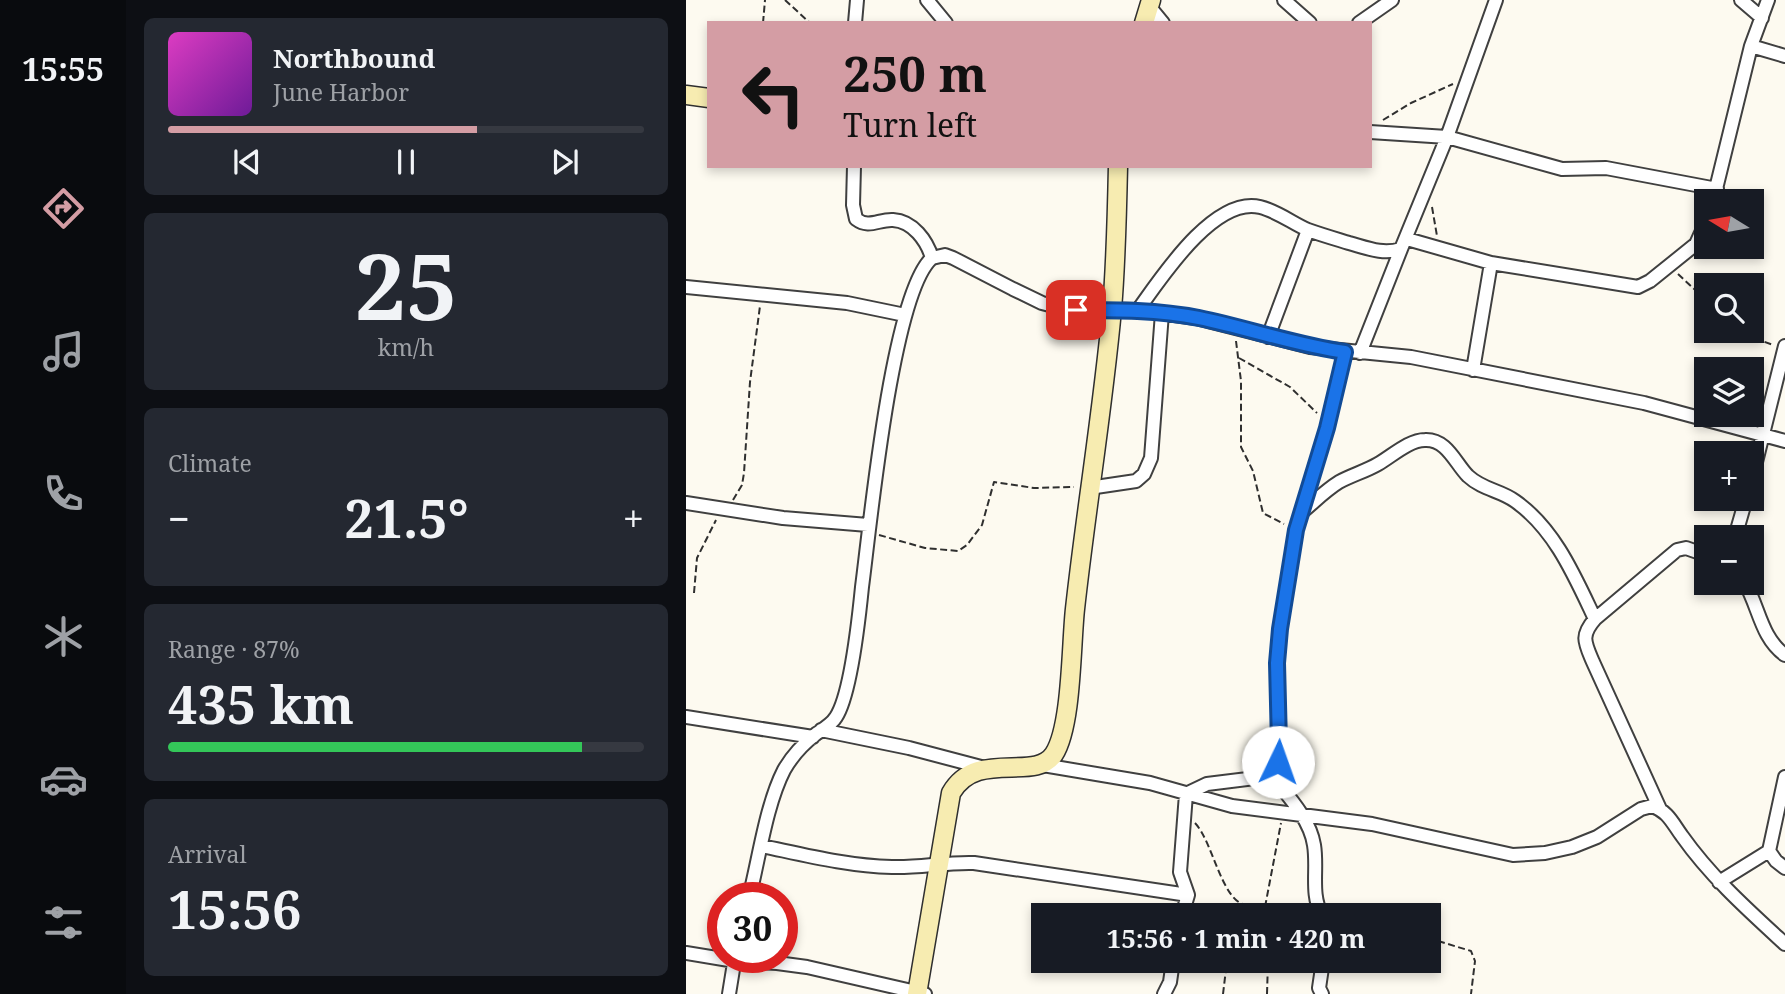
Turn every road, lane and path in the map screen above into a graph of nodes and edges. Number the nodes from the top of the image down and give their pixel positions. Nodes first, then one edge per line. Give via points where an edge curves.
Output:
1 (765, 0) edge
2 (785, 0) edge
3 (857, 0) edge
4 (927, 0) edge
5 (1284, 0) edge
6 (1392, 0) edge
7 (1496, 0) edge
8 (1741, 0) edge
9 (1768, 0) edge
10 (1762, 18) junction
11 (763, 21) edge
12 (808, 21) edge
13 (855, 21) edge
14 (944, 21) edge
15 (1308, 21) edge
16 (1362, 21) edge
17 (1751, 46) junction
18 (1785, 56) edge
19 (1468, 76) junction
20 (686, 95) edge
21 (707, 98) edge
22 (1381, 121) dead end
23 (1372, 132) edge
24 (1447, 137) junction
25 (854, 168) edge
26 (1118, 168) edge
27 (1430, 181) junction
28 (1716, 189) edge
29 (1694, 190) edge
30 (1308, 230) junction
31 (1404, 244) junction
32 (1694, 246) edge
33 (1442, 251) junction
34 (932, 258) junction
35 (1491, 264) junction
36 (1669, 267) junction
37 (686, 287) edge
38 (1694, 289) edge
39 (762, 294) junction
40 (1112, 309) junction
41 (1138, 310) junction
42 (1162, 313) junction
43 (905, 315) junction
44 (1233, 326) junction
45 (1268, 337) junction
46 (1764, 341) edge
47 (1785, 348) edge
48 (1345, 352) junction
49 (1360, 353) junction
50 (1238, 358) junction
51 (1473, 370) junction
52 (1327, 428) junction
53 (1764, 435) junction
54 (1762, 441) edge
55 (1785, 441) edge
56 (1089, 488) junction
57 (686, 503) edge
58 (728, 508) junction
59 (1302, 513) junction
60 (868, 528) junction
61 (1296, 530) junction
62 (1694, 551) edge
63 (694, 593) dead end
64 (1750, 595) edge
65 (1595, 619) junction
66 (1785, 654) edge
67 (686, 717) edge
68 (817, 733) junction
69 (1037, 764) junction
70 (985, 768) junction
71 (1272, 776) junction
72 (1785, 777) edge
73 (1283, 791) junction
74 (1186, 794) junction
75 (1660, 809) junction
76 (1284, 812) junction
77 (1184, 813) junction
78 (1302, 814) junction
79 (762, 846) junction
80 (1769, 851) junction
81 (939, 863) junction
82 (1785, 868) edge
83 (754, 882) edge
84 (1719, 882) junction
85 (1188, 895) junction
86 (1186, 903) edge
87 (1239, 903) edge
88 (1266, 903) edge
89 (1318, 903) edge
90 (1441, 941) edge
91 (1785, 944) edge
92 (686, 953) edge
93 (707, 956) edge
94 (798, 966) edge
95 (733, 973) edge
96 (1171, 973) edge
97 (1226, 973) edge
98 (1268, 973) edge
99 (1321, 973) edge
100 (920, 993) edge
101 (729, 994) edge
102 (1164, 994) edge
103 (1223, 994) edge
104 (1267, 994) edge
105 (1322, 994) edge
106 (1471, 994) edge

1 - 11 path
2 - 12 path
3 - 13 street
4 - 14 street
5 - 15 street
6 - 16 street
7 - 19 street
8 - 10 street
9 - 10 street
10 - 17 street
17 - 18 street
17 - 28 street
19 - 22 path
19 - 24 street
20 - 21 street
23 - 24 street
24 - 27 street
24 - 29 street via 1562,169 1605,168
25 - 34 street via 856,219 870,225 891,220 904,224 921,237
26 - 40 street
27 - 31 street
27 - 33 path
30 - 31 street via 1379,252 1391,253
30 - 41 street via 1261,207 1244,205 1201,232 1171,263
30 - 45 street
31 - 33 street
31 - 49 street
32 - 36 street
33 - 35 street
34 - 40 street via 953,258 1042,303 1069,309
34 - 43 street via 916,281
35 - 36 street via 1638,287
35 - 51 street
36 - 38 path
37 - 39 street
39 - 43 street
39 - 58 path via 744,473
40 - 41 street
40 - 56 street
41 - 42 street
42 - 44 street
42 - 56 street via 1151,458 1136,481
43 - 60 street
44 - 45 street
44 - 50 path
45 - 48 street
46 - 47 path
47 - 53 street
48 - 49 street
48 - 52 street
49 - 51 street
50 - 52 path via 1290,387
50 - 61 path via 1241,447 1253,471 1261,507 1267,516
51 - 53 street via 1644,403
52 - 59 street
53 - 54 street
53 - 55 street
56 - 60 path via 994,482 982,525 958,551 925,548
56 - 69 street via 1065,722 1052,758
57 - 58 street
58 - 60 street
58 - 63 path via 700,548
59 - 61 street
59 - 65 street via 1336,484 1419,440 1439,442 1479,485 1512,498 1536,520 1569,564
60 - 68 street via 846,689 836,717
61 - 71 street via 1280,629 1279,744
62 - 65 street via 1676,550
64 - 66 street via 1766,634
65 - 75 street via 1587,628 1585,644
67 - 68 street
68 - 70 street via 909,748
68 - 79 street via 785,769 774,793
69 - 70 street
69 - 74 street via 1150,783
70 - 81 street via 970,773 951,793
71 - 73 street
71 - 74 street via 1207,783
72 - 80 street
73 - 76 street
73 - 78 street
74 - 76 street
74 - 77 street
75 - 78 street via 1641,809 1572,847 1513,855 1372,824
75 - 84 street
76 - 78 street
76 - 88 path
77 - 85 street via 1180,872
77 - 87 path via 1203,832 1227,889
78 - 89 street via 1314,843
79 - 81 street via 872,866
79 - 83 street
80 - 82 street
80 - 84 street
81 - 85 street via 998,866
81 - 100 street
84 - 91 street
85 - 86 street
90 - 106 path via 1465,947 1474,955
92 - 93 street
94 - 100 street
95 - 101 street
96 - 102 street
97 - 103 path
98 - 104 path
99 - 105 street via 1318,988

